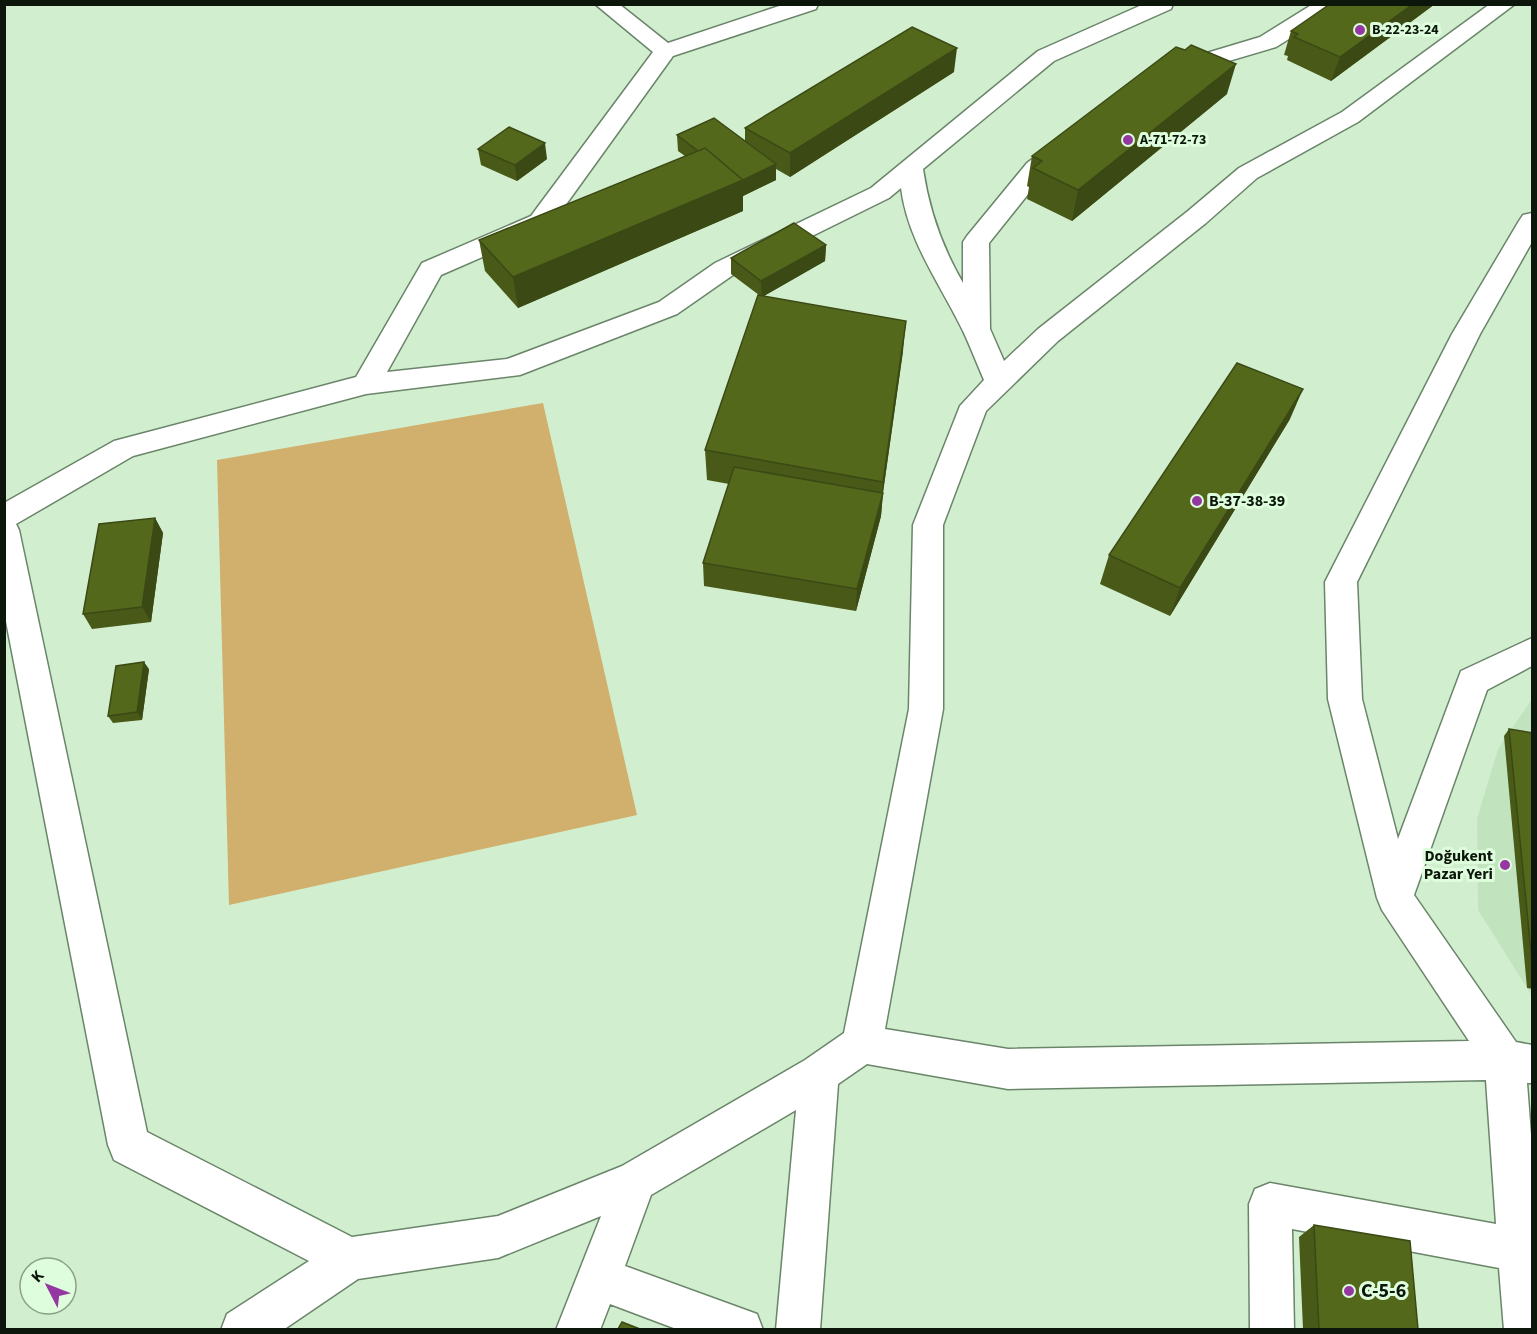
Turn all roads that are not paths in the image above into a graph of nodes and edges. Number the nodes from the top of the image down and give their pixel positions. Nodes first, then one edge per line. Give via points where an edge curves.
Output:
1 (605, 4) edge
2 (808, 4) edge
3 (1163, 4) edge
4 (1329, 4) edge
5 (1505, 4) edge
6 (665, 51) junction
7 (1154, 77) edge
8 (1082, 133) edge
9 (911, 167) junction
10 (1533, 221) edge
11 (976, 329) junction
12 (999, 382) junction
13 (366, 384) junction
14 (4, 517) edge
15 (4, 530) edge
16 (1533, 651) edge
17 (1395, 898) junction
18 (862, 1044) junction
19 (1519, 1062) edge
20 (819, 1074) junction
21 (636, 1181) junction
22 (1520, 1250) junction
23 (350, 1259) junction
24 (598, 1278) junction
25 (243, 1329) edge
26 (578, 1329) edge
27 (741, 1329) edge
28 (798, 1329) edge
29 (1272, 1329) edge
30 (1526, 1329) edge

1 - 6 street
2 - 6 street
3 - 9 street via 1046,56
4 - 7 street via 1268,42
5 - 12 street via 1350,117 1248,173 1048,335
6 - 13 street via 540,222 431,269
8 - 11 street via 1036,168 976,242
9 - 11 street via 915,199 933,253
9 - 13 street via 880,193 724,269 668,308 510,368
10 - 17 street via 1466,334 1341,582 1345,699
11 - 12 street
12 - 18 street via 974,406 928,525 926,709
13 - 14 street via 124,448
15 - 23 street via 129,1145
16 - 17 street via 1473,681
17 - 19 street
18 - 19 street via 1008,1069
18 - 20 street
19 - 22 street
20 - 21 street
20 - 28 street
21 - 23 street via 498,1237
21 - 24 street
22 - 29 street via 1270,1204
22 - 30 street
23 - 25 street
24 - 26 street
24 - 27 street

